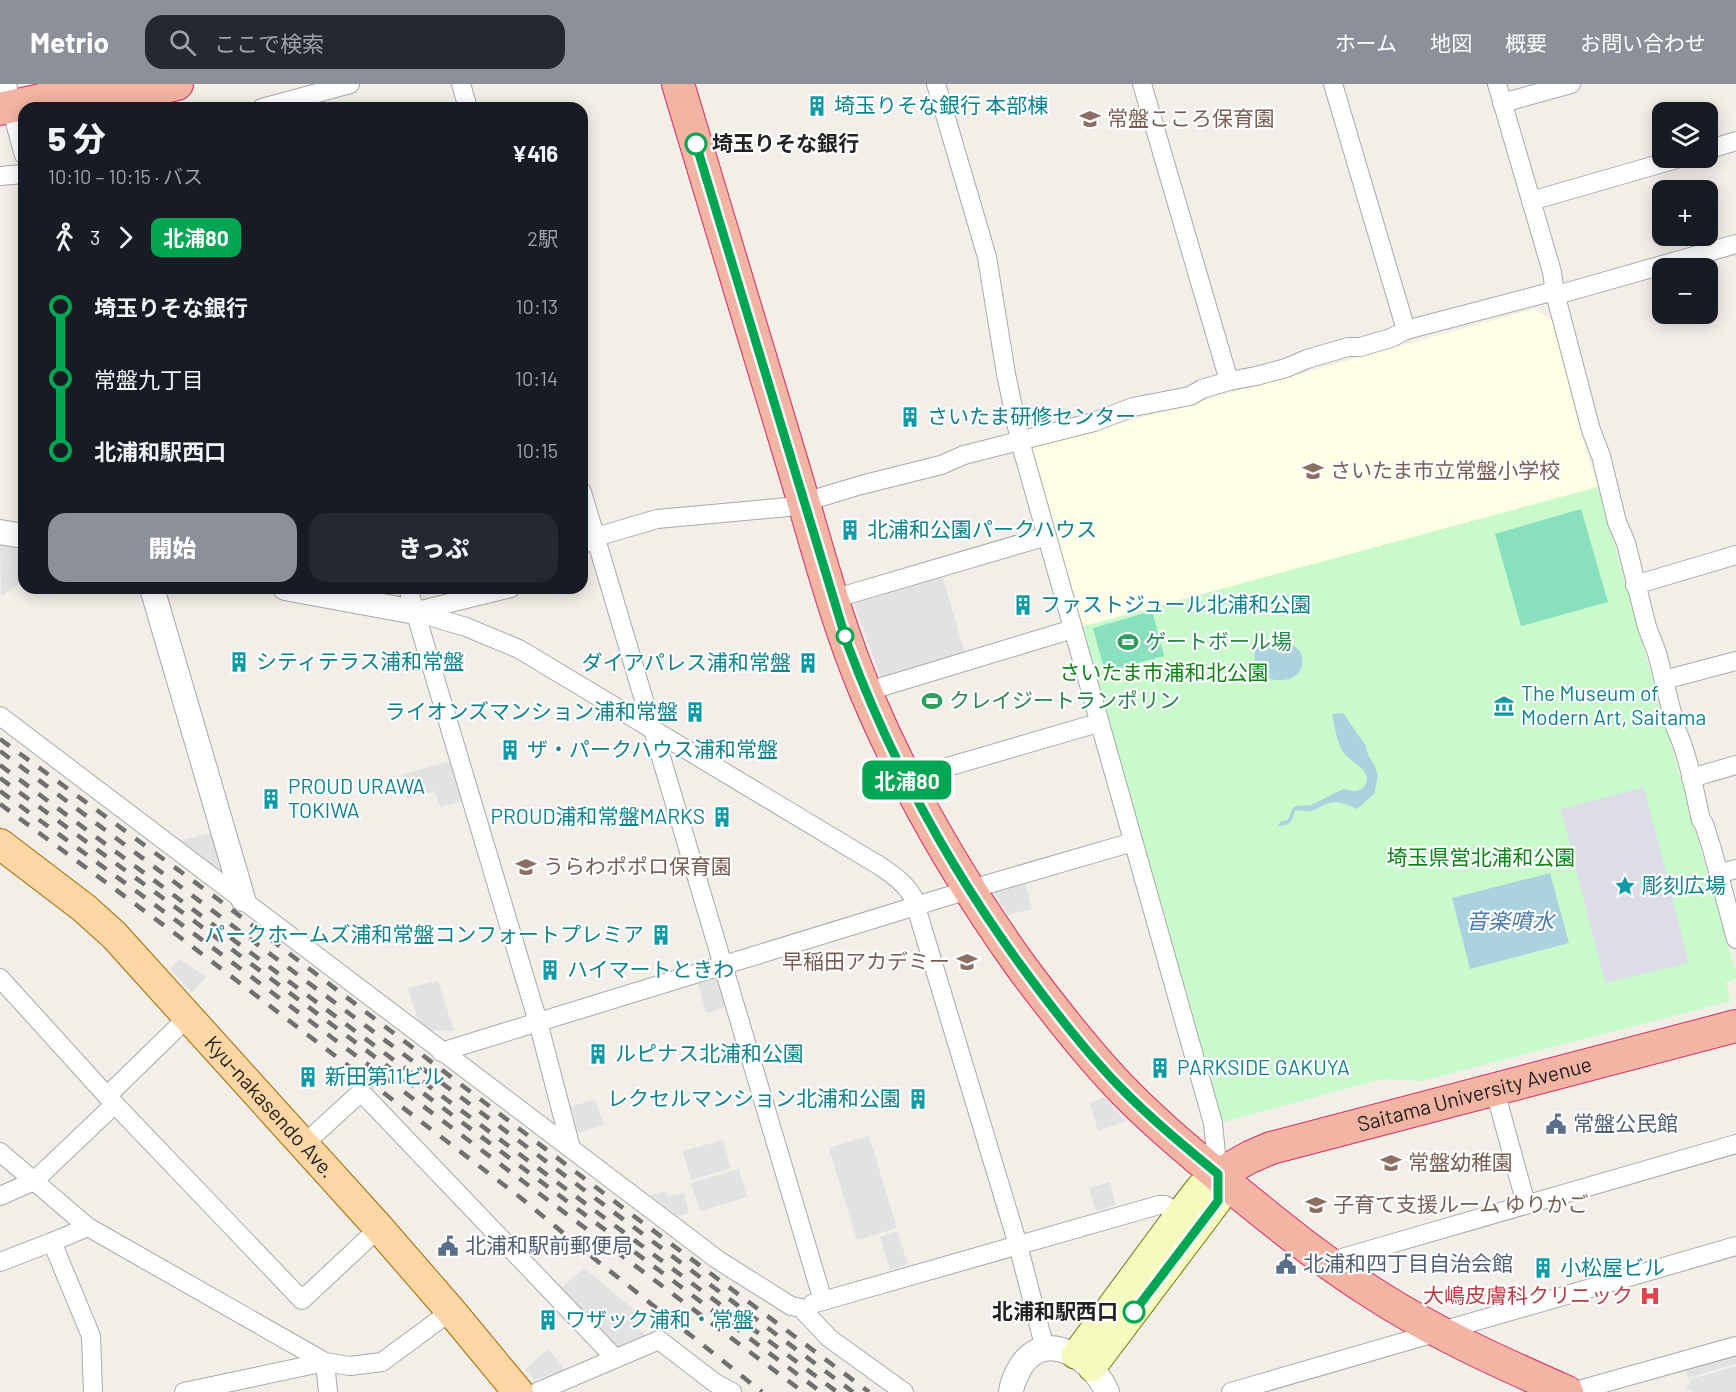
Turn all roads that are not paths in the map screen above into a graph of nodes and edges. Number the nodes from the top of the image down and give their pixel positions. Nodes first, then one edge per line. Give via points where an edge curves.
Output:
1 (112, 84) edge
2 (177, 84) edge
3 (350, 84) edge
4 (461, 84) edge
5 (678, 84) edge
6 (936, 84) edge
7 (1142, 84) edge
8 (1333, 84) edge
9 (1497, 84) edge
10 (1571, 84) edge
11 (49, 102) edge
12 (105, 102) edge
13 (286, 102) edge
14 (466, 102) edge
15 (1502, 103) junction
16 (10, 113) edge
17 (18, 137) edge
18 (1736, 141) edge
19 (1718, 147) edge
20 (1652, 166) edge
21 (18, 174) edge
22 (0, 176) edge
23 (1531, 201) junction
24 (1736, 244) edge
25 (1555, 293) junction
26 (1406, 330) junction
27 (1229, 381) junction
28 (1020, 441) junction
29 (804, 503) junction
30 (0, 532) edge
31 (18, 535) edge
32 (1047, 536) junction
33 (589, 541) edge
34 (1736, 555) edge
35 (1635, 585) junction
36 (154, 594) edge
37 (318, 594) edge
38 (410, 594) edge
39 (487, 594) edge
40 (833, 599) junction
41 (415, 612) junction
42 (1073, 629) junction
43 (1736, 661) edge
44 (1664, 680) junction
45 (865, 692) junction
46 (0, 716) edge
47 (1098, 723) junction
48 (651, 727) junction
49 (1736, 765) edge
50 (1691, 778) junction
51 (906, 779) junction
52 (1132, 842) junction
53 (0, 844) edge
54 (1736, 869) edge
55 (1718, 874) junction
56 (969, 890) junction
57 (243, 899) junction
58 (915, 906) junction
59 (1736, 939) edge
60 (722, 966) junction
61 (0, 978) edge
62 (188, 1017) junction
63 (538, 1022) junction
64 (1736, 1026) edge
65 (441, 1052) junction
66 (1495, 1090) junction
67 (112, 1100) junction
68 (1736, 1144) edge
69 (303, 1145) junction
70 (571, 1148) junction
71 (0, 1152) edge
72 (1218, 1174) junction
73 (34, 1181) junction
74 (0, 1196) edge
75 (1526, 1204) junction
76 (1179, 1214) junction
77 (88, 1227) junction
78 (379, 1228) junction
79 (52, 1242) junction
80 (1018, 1245) junction
81 (1736, 1246) edge
82 (0, 1262) edge
83 (1328, 1262) junction
84 (823, 1301) junction
85 (801, 1308) junction
86 (451, 1311) junction
87 (1440, 1331) junction
88 (1736, 1346) edge
89 (1045, 1349) junction
90 (615, 1358) junction
91 (1083, 1361) junction
92 (325, 1362) junction
93 (1238, 1391) edge
94 (93, 1392) edge
95 (184, 1392) edge
96 (328, 1392) edge
97 (518, 1392) edge
98 (537, 1392) edge
99 (732, 1392) edge
100 (904, 1392) edge
101 (1011, 1392) edge
102 (1107, 1392) edge
103 (1570, 1392) edge

1 - 11 highway
2 - 12 highway
3 - 13 street
4 - 14 street
5 - 29 highway
6 - 28 street via 987,257
7 - 27 street
8 - 26 street
9 - 15 street
10 - 15 street
15 - 23 street
16 - 17 street
18 - 19 street
20 - 23 street
21 - 22 street
23 - 25 street
24 - 25 street
25 - 26 street
25 - 35 street
26 - 27 street via 1360,347 1348,347 1286,368
27 - 28 street via 1190,396 1133,407 1094,422
28 - 29 street
28 - 32 street
29 - 33 street via 657,519
29 - 40 highway
30 - 31 street
32 - 40 street
32 - 42 street
33 - 48 street
34 - 35 street
35 - 44 street
36 - 57 street
37 - 41 street
38 - 41 street
39 - 41 street
40 - 45 highway
41 - 48 street via 519,649
41 - 63 street
42 - 45 street
42 - 47 street
43 - 44 street
44 - 50 street
45 - 51 highway
46 - 57 street
47 - 51 street
47 - 52 street
48 - 58 street via 883,868 908,889
48 - 60 street
49 - 50 street
50 - 55 street
51 - 56 highway
52 - 56 street
52 - 72 street via 1213,1123
53 - 62 main road, Kyu-nakasendo Ave. via 100,922
54 - 55 street
55 - 59 street
56 - 58 street
56 - 72 highway via 1088,1053 1155,1121
57 - 65 street
58 - 60 street
58 - 80 street
60 - 63 street
60 - 84 street
61 - 67 street
62 - 67 street
62 - 69 main road, Kyu-nakasendo Ave.
63 - 65 street
63 - 70 street
64 - 66 highway, Saitama University Avenue
65 - 70 street
66 - 72 highway, Saitama University Avenue via 1271,1148
66 - 75 street
67 - 73 street
67 - 78 street via 302,1300
68 - 75 street
69 - 78 main road, Kyu-nakasendo Ave.
69 - 90 street via 361,1092
70 - 85 street via 718,1260 791,1306
71 - 73 street
72 - 76 main road via 1200,1187
72 - 83 highway
72 - 91 main road via 1218,1201
73 - 74 street
73 - 77 street
75 - 83 street
76 - 80 street via 1159,1205
76 - 91 main road
77 - 79 street
77 - 92 street
78 - 86 main road, Kyu-nakasendo Ave.
79 - 82 street
79 - 94 street via 91,1336
80 - 84 street
80 - 89 street
81 - 87 street
83 - 87 highway via 1365,1289
84 - 85 street
85 - 100 street via 829,1338
86 - 92 street via 382,1362 350,1366
86 - 97 main road, Kyu-nakasendo Ave.
87 - 93 street
87 - 103 highway
88 - 103 street
89 - 91 street via 1064,1350
89 - 101 street via 1027,1358 1014,1377
90 - 98 street
90 - 99 street via 659,1340
91 - 102 street via 1102,1380
92 - 95 street
92 - 96 street

